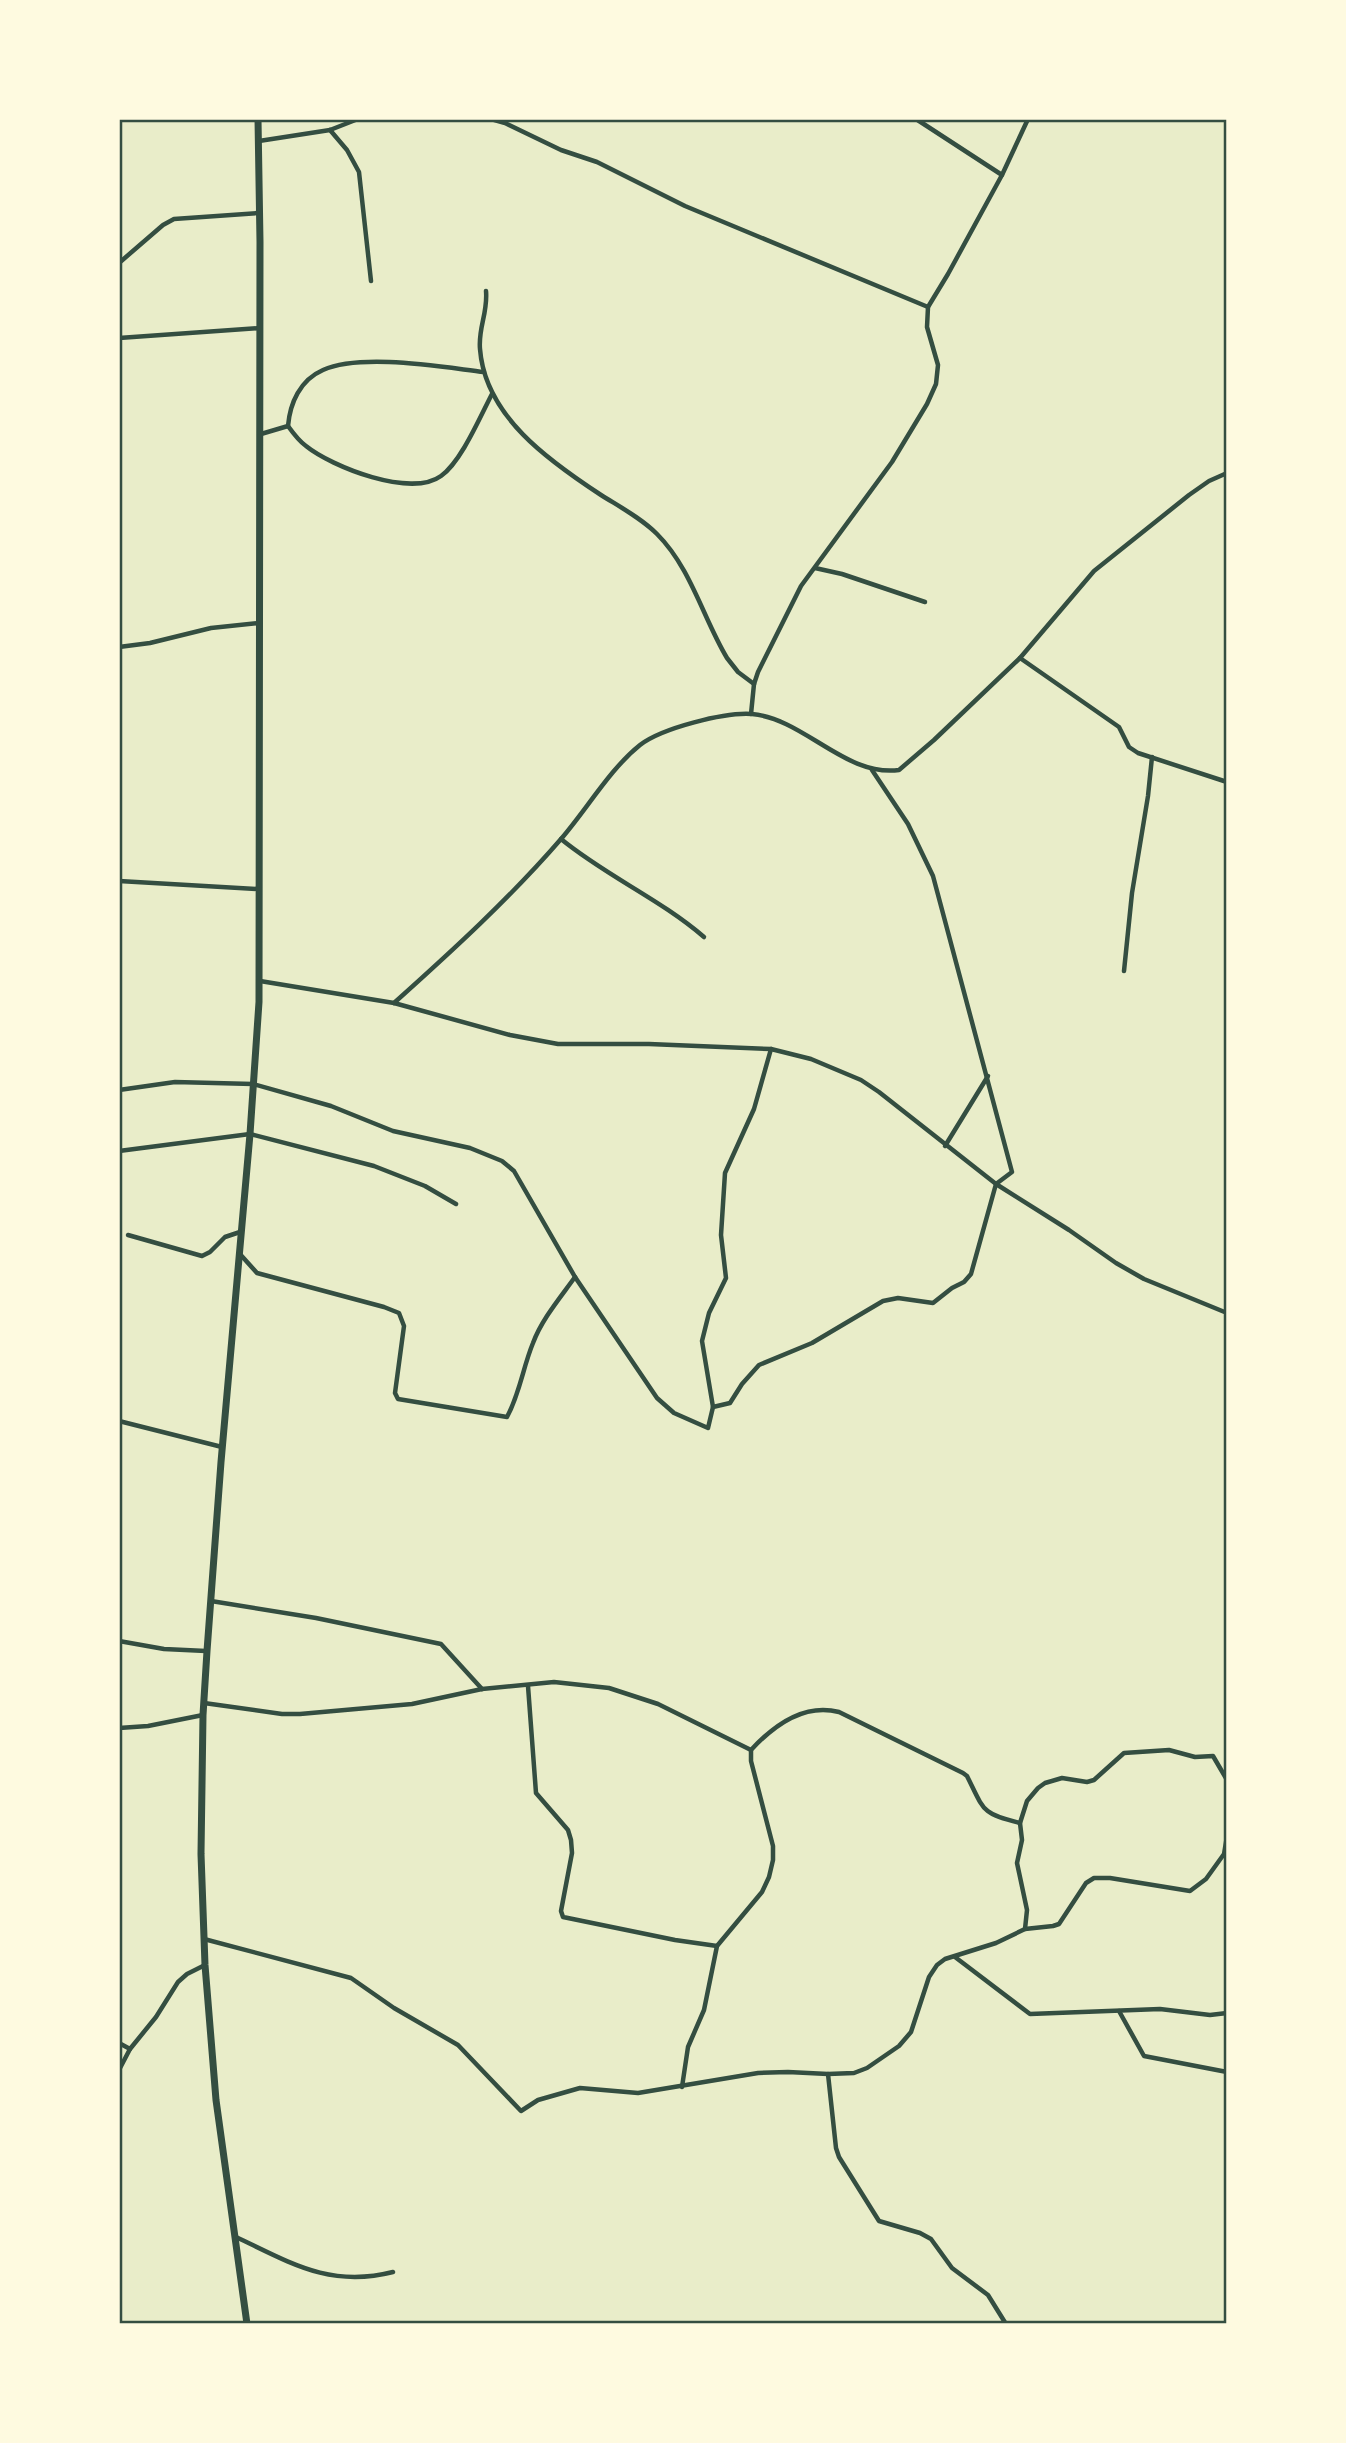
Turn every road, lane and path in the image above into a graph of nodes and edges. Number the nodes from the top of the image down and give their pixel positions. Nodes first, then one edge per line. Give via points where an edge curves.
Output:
1 (257, 119) edge
2 (358, 119) edge
3 (491, 119) edge
4 (916, 119) edge
5 (1028, 119) edge
6 (330, 130) junction
7 (258, 141) junction
8 (1002, 175) junction
9 (259, 213) junction
10 (119, 263) edge
11 (371, 281) dead end
12 (486, 291) dead end
13 (928, 307) junction
14 (260, 328) junction
15 (119, 338) edge
16 (484, 372) junction
17 (492, 393) junction
18 (288, 426) junction
19 (260, 434) junction
20 (1227, 473) edge
21 (815, 568) junction
22 (925, 602) dead end
23 (260, 623) junction
24 (119, 647) edge
25 (1020, 658) junction
26 (754, 684) junction
27 (751, 714) junction
28 (1152, 757) junction
29 (872, 770) junction
30 (1227, 782) edge
31 (561, 839) junction
32 (119, 881) edge
33 (259, 889) junction
34 (704, 937) dead end
35 (1124, 971) dead end
36 (259, 981) junction
37 (394, 1003) junction
38 (771, 1049) junction
39 (988, 1076) junction
40 (253, 1084) junction
41 (119, 1090) edge
42 (250, 1134) junction
43 (945, 1146) junction
44 (119, 1151) edge
45 (996, 1184) junction
46 (456, 1204) dead end
47 (240, 1232) junction
48 (128, 1235) dead end
49 (239, 1253) junction
50 (575, 1278) junction
51 (1227, 1313) edge
52 (712, 1408) junction
53 (119, 1421) edge
54 (222, 1447) junction
55 (211, 1601) junction
56 (119, 1641) edge
57 (207, 1651) junction
58 (528, 1686) junction
59 (482, 1689) junction
60 (204, 1703) junction
61 (203, 1715) junction
62 (119, 1728) edge
63 (751, 1749) junction
64 (1227, 1780) edge
65 (1020, 1823) junction
66 (1227, 1836) edge
67 (1025, 1929) junction
68 (204, 1939) junction
69 (717, 1946) junction
70 (954, 1956) junction
71 (205, 1965) junction
72 (1119, 2011) junction
73 (1227, 2013) edge
74 (119, 2043) edge
75 (130, 2049) junction
76 (119, 2070) edge
77 (1227, 2072) edge
78 (828, 2074) junction
79 (682, 2087) junction
80 (236, 2237) junction
81 (393, 2272) dead end
82 (247, 2324) edge
83 (1006, 2324) edge

1 - 7 main road
2 - 6 street
3 - 13 street
4 - 8 street
5 - 8 street
6 - 7 street
6 - 11 street via 359,172
7 - 9 main road
8 - 13 street
9 - 10 street via 174,219
9 - 14 main road
12 - 16 street via 480,337
13 - 21 street via 927,327 938,365 931,395 892,462
14 - 15 street
14 - 19 main road
16 - 17 street
16 - 18 street via 396,363 354,362 332,367 320,371 298,391
17 - 18 street via 454,462 440,478 425,483 392,483 341,465 304,445
17 - 26 street via 515,426 562,470 639,519 664,542 682,567 727,658
18 - 19 street
19 - 23 main road
20 - 25 street via 1189,495 1094,571
21 - 22 street
21 - 26 street via 796,595
23 - 24 street
23 - 33 main road
25 - 28 street via 1119,727 1130,748
25 - 29 street via 903,767
26 - 27 street
27 - 29 street via 782,723
27 - 31 street via 687,724 642,744
28 - 30 street
28 - 35 street
29 - 39 street via 908,824 933,876
31 - 34 street
31 - 37 street via 483,921
32 - 33 street
33 - 36 main road
36 - 37 street
36 - 40 main road
37 - 38 street via 558,1044
38 - 43 street via 811,1059 861,1080
38 - 52 street via 754,1109 725,1173 722,1235 726,1278 702,1341
39 - 43 street
39 - 45 street via 1013,1169
40 - 41 street via 175,1082
40 - 42 main road
40 - 50 street via 331,1106 389,1130 458,1144 502,1161 518,1178
42 - 44 street
42 - 46 street via 374,1166
42 - 47 main road
43 - 45 street
45 - 51 street via 1130,1271
45 - 52 street via 971,1274 964,1282 933,1303 894,1297 883,1301 812,1343 759,1365 730,1403
47 - 48 street via 225,1237 202,1256
47 - 49 main road
49 - 50 street via 257,1273 399,1313 404,1326 398,1399 507,1417 534,1339
49 - 54 main road
50 - 52 street via 664,1405 708,1428
53 - 54 street
54 - 55 main road
55 - 57 main road
55 - 59 street via 441,1644
56 - 57 street via 164,1650
57 - 60 main road
58 - 59 street
58 - 63 street via 554,1682 609,1688 658,1704
58 - 69 street via 536,1793 569,1830 571,1840 563,1917
59 - 60 street via 412,1704 300,1714
60 - 61 main road
61 - 62 street
61 - 68 main road
63 - 65 street via 799,1713 839,1712 963,1773 986,1812
63 - 69 street via 773,1860 762,1892
64 - 65 street via 1211,1755 1195,1757 1169,1750 1124,1753 1094,1780 1045,1783 1027,1801
65 - 67 street via 1017,1863 1027,1910
66 - 67 street via 1224,1854 1206,1879 1190,1891 1094,1878 1059,1924
67 - 70 street
68 - 71 main road
68 - 79 street via 351,1978 458,2045 518,2110 580,2088 638,2094
69 - 79 street via 704,2010 688,2047
70 - 72 street via 1030,2014
70 - 78 street via 937,1965 929,1977 911,2032 899,2046 867,2068
71 - 75 street via 178,1982
71 - 80 main road via 225,2175
72 - 73 street
72 - 77 street via 1144,2056
74 - 75 street
75 - 76 street
78 - 79 street via 758,2073
78 - 83 street via 839,2157 879,2221 925,2235 952,2268 988,2295
80 - 81 street via 320,2273 360,2278
80 - 82 main road

